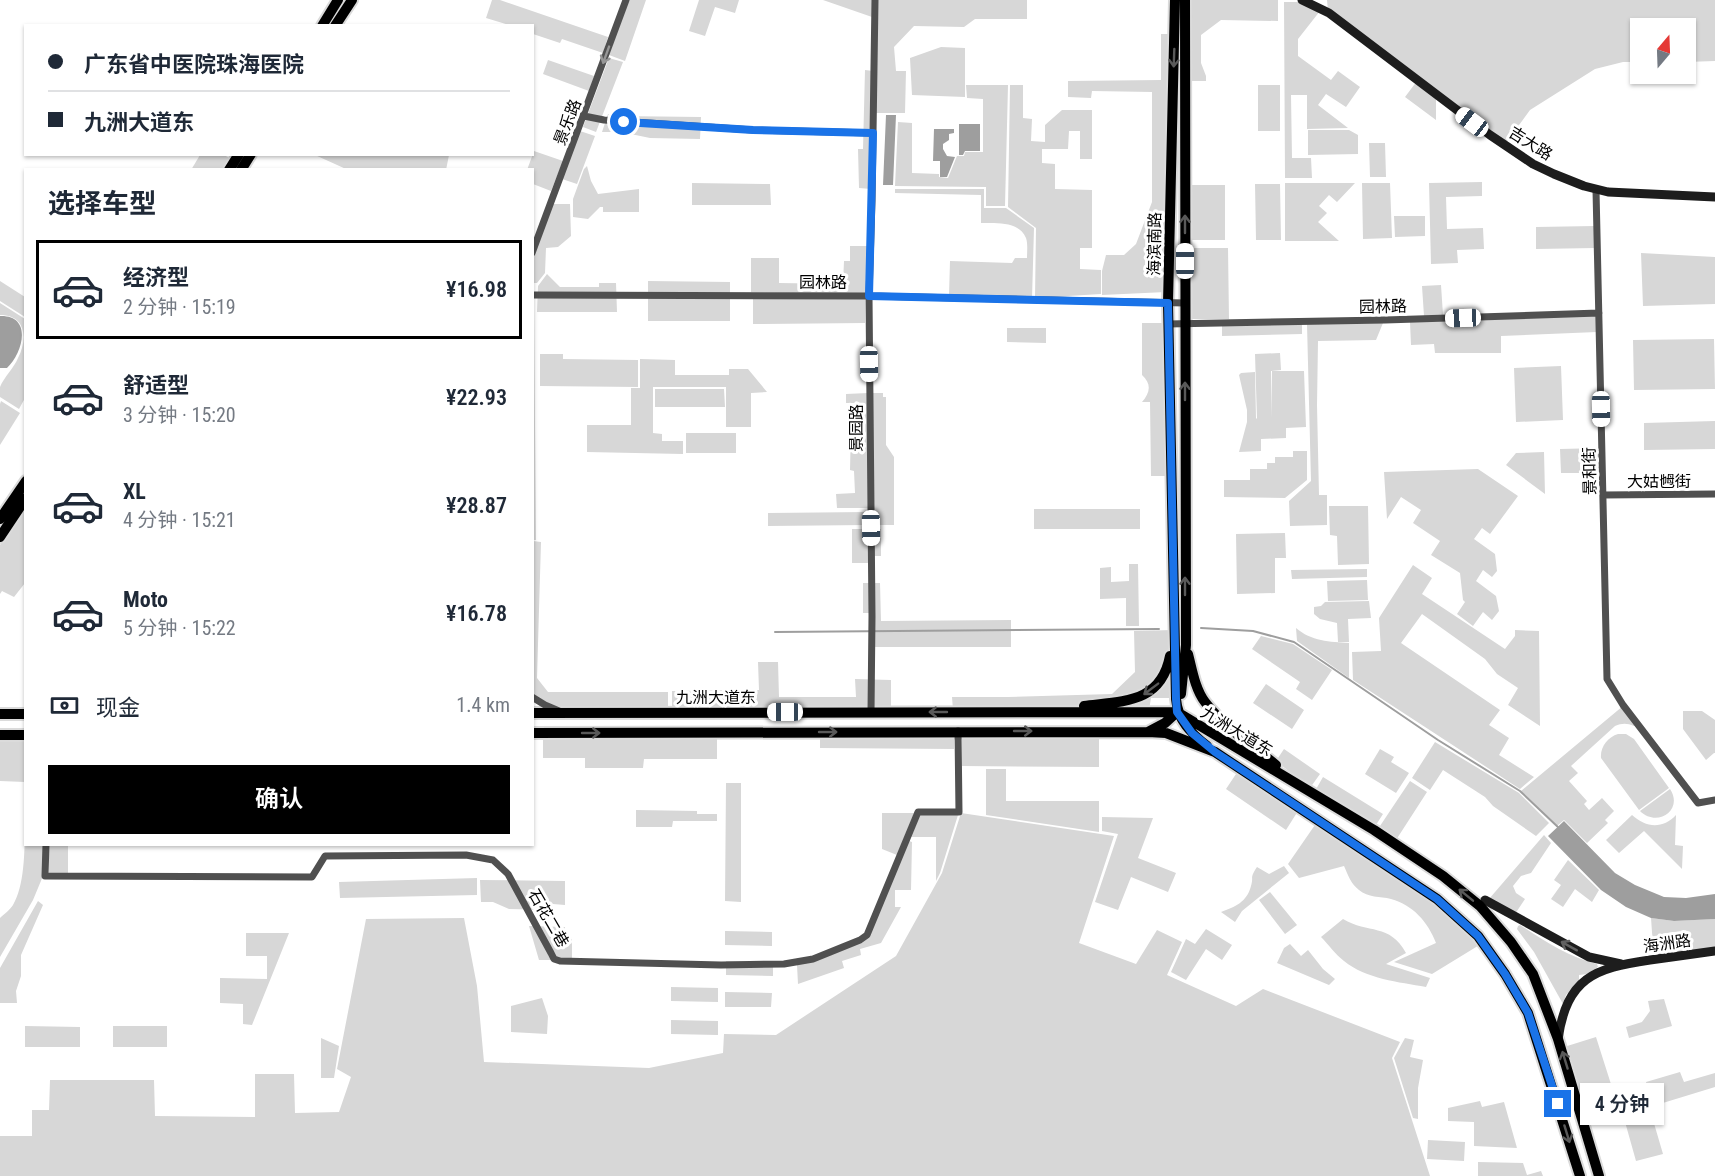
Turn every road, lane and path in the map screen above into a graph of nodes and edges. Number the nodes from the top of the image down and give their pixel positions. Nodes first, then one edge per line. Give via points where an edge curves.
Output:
1 (338, 0) edge
2 (352, 0) edge
3 (626, 0) edge
4 (875, 0) edge
5 (1175, 0) edge
6 (1185, 0) edge
7 (1302, 0) edge
8 (323, 24) edge
9 (336, 24) edge
10 (584, 116) junction
11 (873, 133) junction
12 (1596, 190) junction
13 (1715, 197) edge
14 (534, 247) edge
15 (534, 295) edge
16 (869, 296) junction
17 (1168, 303) junction
18 (1185, 303) junction
19 (1599, 313) junction
20 (1168, 324) junction
21 (1185, 324) junction
22 (24, 484) edge
23 (1715, 494) edge
24 (1603, 495) junction
25 (24, 501) edge
26 (0, 519) edge
27 (0, 537) edge
28 (1174, 638) junction
29 (1185, 645) junction
30 (534, 698) edge
31 (871, 712) junction
32 (1038, 712) junction
33 (1177, 712) junction
34 (534, 713) edge
35 (564, 713) junction
36 (0, 714) edge
37 (24, 714) edge
38 (958, 731) junction
39 (1148, 732) junction
40 (534, 733) edge
41 (0, 735) edge
42 (24, 735) edge
43 (1215, 752) junction
44 (1311, 792) junction
45 (1715, 800) edge
46 (46, 846) edge
47 (1485, 900) dead end
48 (1715, 951) edge
49 (1623, 964) junction
50 (1558, 1039) junction
51 (1580, 1176) edge
52 (1599, 1176) edge

1 - 8 main road
2 - 9 main road
3 -> 10 street, 景乐路
4 - 11 street, 景园路
5 -> 17 main road, 海滨南路
18 -> 6 main road, 海滨南路
7 - 12 main road, 吉大路 via 1329,13 1515,153
10 - 11 street via 753,130
10 - 14 street, 景乐路
11 - 16 street, 景园路
12 - 13 main road, 吉大路
12 - 19 street, 景和街
15 - 16 street, 园林路
16 - 17 street, 园林路
16 - 31 street, 景园路
17 - 18 street, 园林路
17 - 20 main road, 海滨南路
18 - 21 main road, 海滨南路
19 - 21 street, 园林路
19 - 24 street, 景和街
20 - 21 street, 园林路
20 - 28 main road, 海滨南路
29 -> 21 main road, 海滨南路
22 - 26 main road
23 - 24 street, 大姑乸街
24 - 45 street, 景和街 via 1607,679 1698,803
25 - 27 main road
28 -> 32 main road via 1165,673 1149,692 1113,702
28 - 33 main road, 海滨南路
29 - 33 main road, 海滨南路
29 - 44 main road via 1204,701 1230,728
30 - 35 street
32 -> 31 main road, 九洲大道东
31 - 35 main road, 九洲大道东
32 - 33 main road, 九洲大道东
33 - 39 main road
33 - 43 main road via 1192,733
33 - 44 main road, 九洲大道东
34 - 35 main road, 九洲大道东
36 - 37 main road
38 -> 39 main road, 九洲大道东
40 -> 38 main road, 九洲大道东
38 - 46 street, 石花二巷 via 959,812 918,812 867,935 813,959 784,964 560,961 551,953 508,874 493,860 466,855 325,856 312,877 45,876
39 - 43 main road, 九洲大道东 via 1166,733
41 - 42 main road
43 -> 51 main road, 九洲大道东 via 1437,899 1478,936 1528,1013
50 -> 44 main road, 九洲大道东 via 1533,974 1480,906 1443,876
49 -> 47 main road via 1589,957
48 - 49 main road, 海洲路
49 - 50 main road via 1596,973 1576,989 1561,1019
52 -> 50 main road, 九洲大道东

